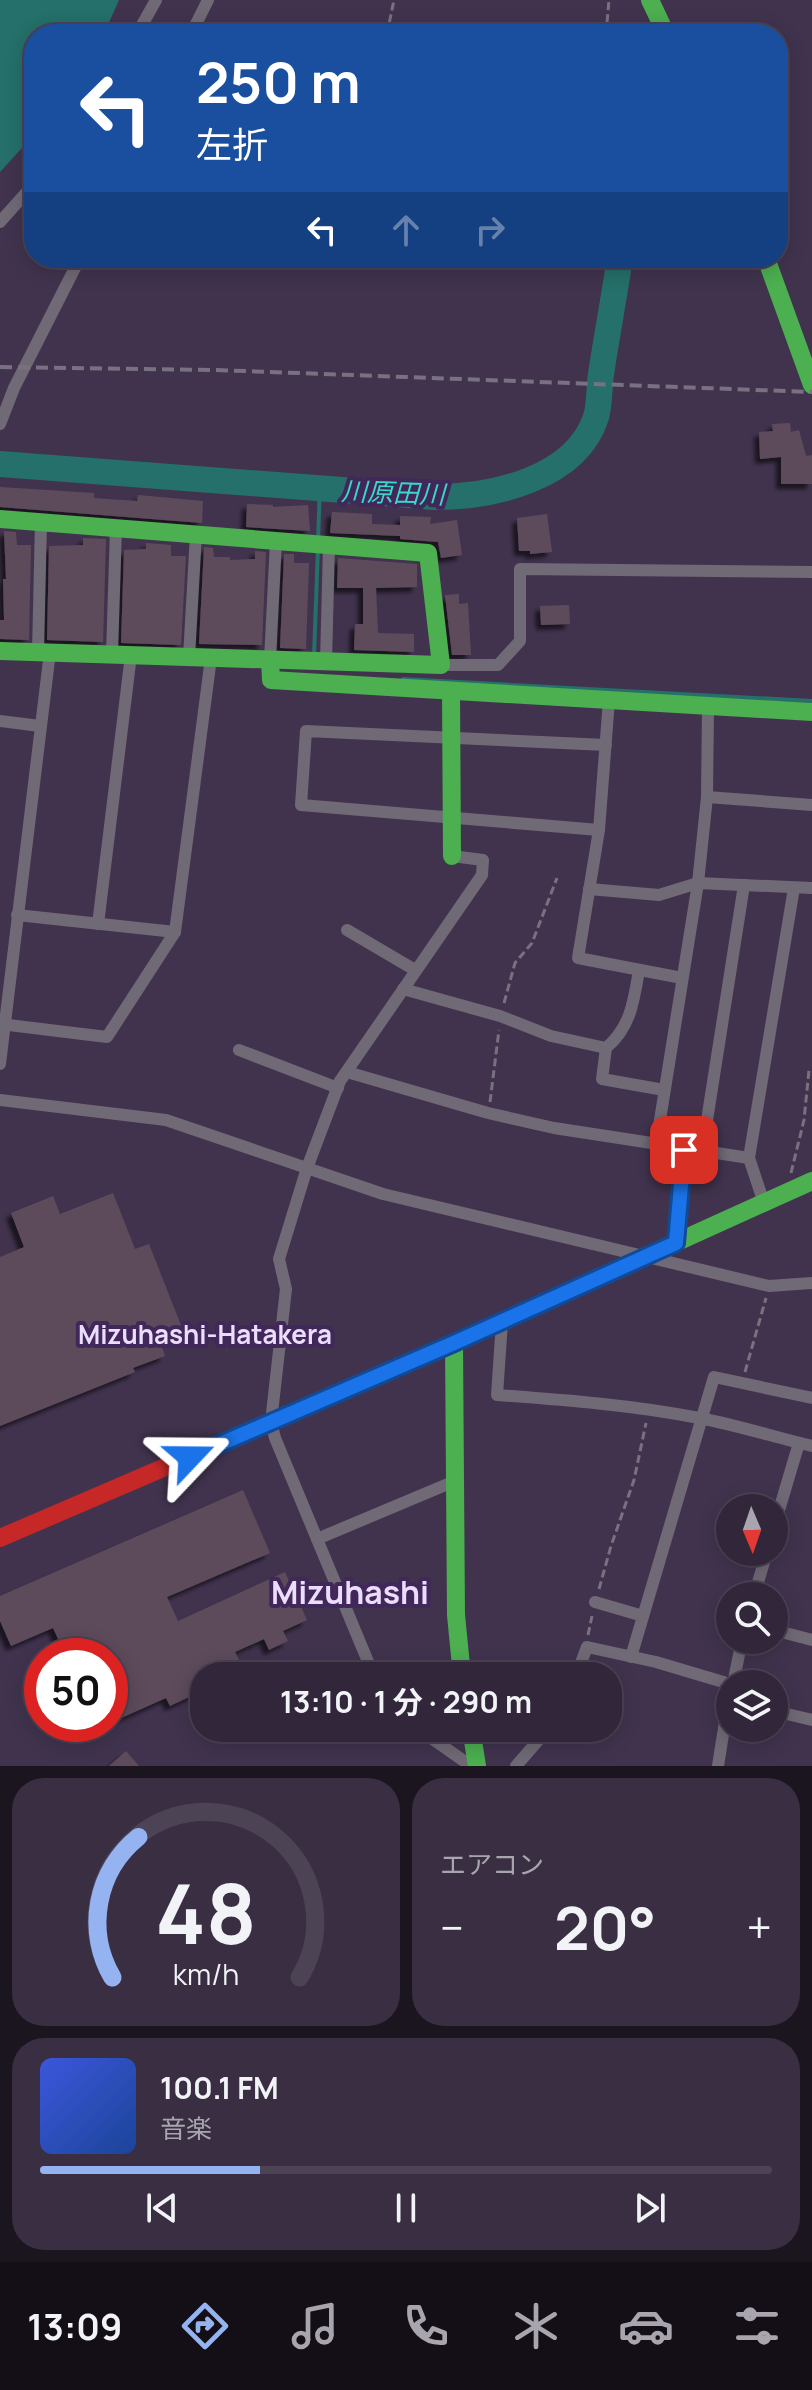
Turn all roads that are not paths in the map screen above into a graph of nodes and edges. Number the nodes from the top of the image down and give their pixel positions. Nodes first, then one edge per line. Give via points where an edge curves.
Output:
1 (156, 0) edge
2 (208, 0) edge
3 (650, 0) edge
4 (143, 24) edge
5 (196, 24) edge
6 (661, 24) edge
7 (24, 195) edge
8 (0, 222) edge
9 (75, 268) edge
10 (770, 268) edge
11 (808, 353) edge
12 (812, 385) edge
13 (0, 424) edge
14 (0, 519) edge
15 (41, 522) junction
16 (116, 528) junction
17 (196, 534) junction
18 (276, 541) junction
19 (329, 545) junction
20 (812, 572) edge
21 (0, 651) edge
22 (44, 652) junction
23 (122, 655) junction
24 (189, 657) junction
25 (211, 658) junction
26 (270, 660) junction
27 (326, 662) junction
28 (441, 665) junction
29 (451, 691) junction
30 (609, 700) junction
31 (708, 706) junction
32 (812, 712) edge
33 (0, 721) edge
34 (40, 726) junction
35 (451, 739) junction
36 (606, 745) junction
37 (707, 797) junction
38 (812, 805) edge
39 (452, 818) junction
40 (599, 830) junction
41 (452, 856) joint
42 (698, 883) junction
43 (744, 885) junction
44 (794, 888) junction
45 (812, 888) edge
46 (589, 889) junction
47 (17, 915) junction
48 (98, 924) junction
49 (347, 930) dead end
50 (175, 932) junction
51 (415, 970) junction
52 (639, 970) junction
53 (682, 978) junction
54 (403, 989) junction
55 (2, 1024) edge
56 (606, 1048) junction
57 (239, 1050) dead end
58 (0, 1064) edge
59 (347, 1072) junction
60 (338, 1088) junction
61 (664, 1090) junction
62 (0, 1100) edge
63 (656, 1145) junction
64 (684, 1150) junction
65 (702, 1152) junction
66 (749, 1158) junction
67 (307, 1168) junction
68 (812, 1181) edge
69 (764, 1203) junction
70 (676, 1243) junction
71 (646, 1256) junction
72 (812, 1283) edge
73 (502, 1322) junction
74 (454, 1343) junction
75 (812, 1398) edge
76 (701, 1418) junction
77 (271, 1422) junction
78 (806, 1444) edge
79 (455, 1481) junction
80 (787, 1494) edge
81 (0, 1538) edge
82 (317, 1539) junction
83 (595, 1602) road end
84 (643, 1616) junction
85 (788, 1634) edge
86 (812, 1640) edge
87 (631, 1657) junction
88 (368, 1662) edge
89 (461, 1662) edge
90 (581, 1662) edge
91 (716, 1680) edge
92 (788, 1714) edge
93 (812, 1720) edge
94 (437, 1742) edge
95 (473, 1742) edge
96 (537, 1742) edge
97 (722, 1742) edge
98 (471, 1766) edge
99 (477, 1766) edge
100 (516, 1766) edge
101 (718, 1766) edge

1 - 4 street
2 - 5 street
3 - 6 street
7 - 8 street
9 - 13 street
10 - 11 street
11 - 12 street
14 - 15 street
15 - 16 street
15 - 22 street
16 - 17 street
16 - 23 street
17 - 18 street
17 - 24 street
18 - 19 street
18 - 26 street
19 - 27 street
19 - 28 street via 428,553
20 - 28 street via 520,569 520,641 498,665
21 - 22 street
22 - 23 street
22 - 34 street
23 - 24 street
23 - 48 street
24 - 25 street
25 - 26 street
25 - 50 street
26 - 27 street
26 - 29 street via 271,680
27 - 28 street
29 - 30 street
29 - 35 street
30 - 31 street
30 - 36 street
31 - 32 street
31 - 37 street
33 - 34 street
34 - 47 street
35 - 36 street
35 - 39 street
35 - 39 street via 306,731 301,805
36 - 40 street
37 - 38 street
37 - 42 street
39 - 40 street
39 - 41 street
40 - 46 street
41 - 51 street via 483,860 482,875
42 - 43 street
42 - 46 street via 659,895
42 - 53 street
43 - 44 street
43 - 65 street
44 - 45 street
44 - 66 street
46 - 52 street via 578,958
47 - 48 street
47 - 55 street
48 - 50 street
49 - 51 street
50 - 55 street via 107,1037
51 - 54 street
52 - 53 street
52 - 56 street via 632,1012
53 - 61 street
54 - 56 street
54 - 59 street
55 - 58 street
56 - 61 street via 602,1079
57 - 60 street
59 - 60 street
59 - 63 street via 488,1113
60 - 67 street
61 - 63 street
62 - 67 street via 166,1120
63 - 64 street
64 - 65 street
64 - 70 street
65 - 66 street
66 - 69 street
67 - 71 street via 383,1194
67 - 77 street via 279,1259 286,1289
68 - 69 street
69 - 70 street
70 - 71 street
71 - 72 street via 769,1286
71 - 73 street
73 - 74 street
73 - 76 street via 497,1395 596,1402
74 - 77 street
74 - 79 street
75 - 76 street via 714,1377
76 - 78 street
76 - 84 street
77 - 81 street
77 - 82 street
78 - 80 street
79 - 82 street
79 - 89 street
82 - 88 street
83 - 84 street
84 - 87 street
85 - 86 street
87 - 90 street via 587,1647
87 - 91 street
92 - 93 street
94 - 98 street
95 - 99 street
96 - 100 street
97 - 101 street

